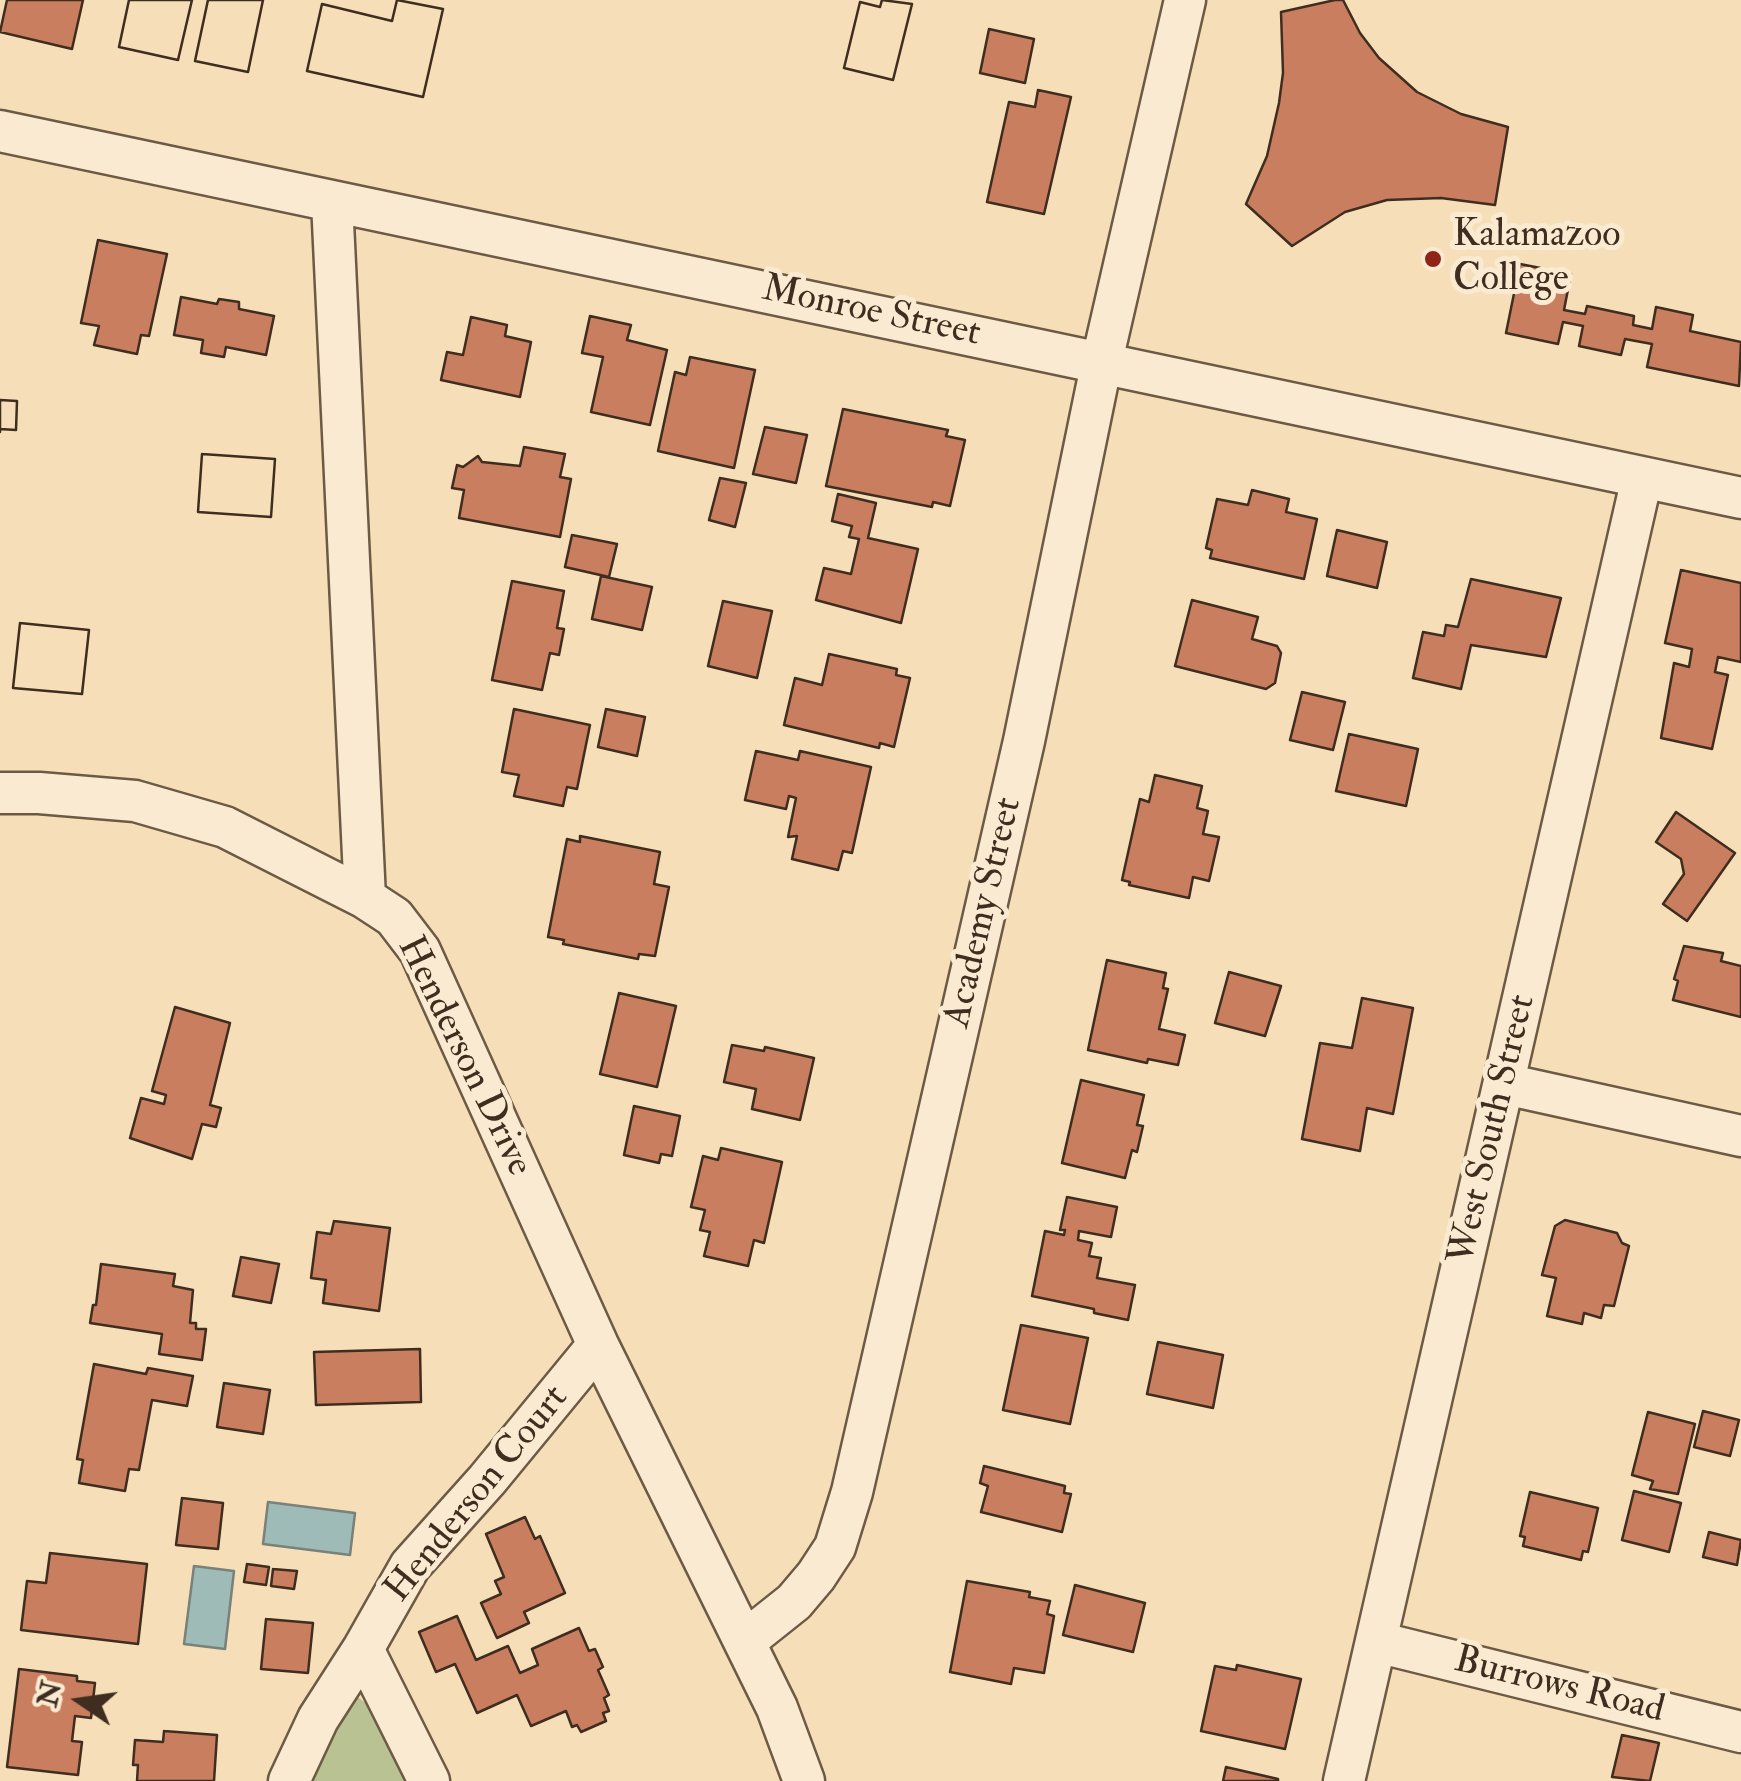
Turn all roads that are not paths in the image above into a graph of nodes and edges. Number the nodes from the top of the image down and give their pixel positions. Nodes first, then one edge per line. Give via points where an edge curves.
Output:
1 (1184, 0) edge
2 (0, 131) edge
3 (332, 201) junction
4 (1102, 361) junction
5 (1642, 478) junction
6 (1741, 498) edge
7 (0, 792) edge
8 (365, 898) junction
9 (1505, 1084) junction
10 (1741, 1136) edge
11 (598, 1345) junction
12 (745, 1641) junction
13 (1377, 1642) junction
14 (363, 1649) junction
15 (1741, 1732) edge
16 (289, 1781) edge
17 (429, 1781) edge
18 (804, 1781) edge
19 (1344, 1781) edge

1 - 4 street, Academy Street
2 - 3 street, Monroe Street
3 - 4 street, Monroe Street
3 - 8 street, Henderson Drive
4 - 5 street, Monroe Street
4 - 12 street, Academy Street via 1024,740 852,1492 834,1547 816,1576
5 - 6 street, Monroe Street
5 - 9 street, West South Street
7 - 8 street via 135,802 225,827
8 - 11 street, Henderson Drive via 394,917 420,952
9 - 10 street
9 - 13 street, West South Street
11 - 12 street, Henderson Drive
11 - 14 street, Henderson Court via 410,1566
12 - 18 street
13 - 15 street, Burrows Road
13 - 19 street, West South Street
14 - 16 street, Henderson Court via 318,1719
14 - 17 street

